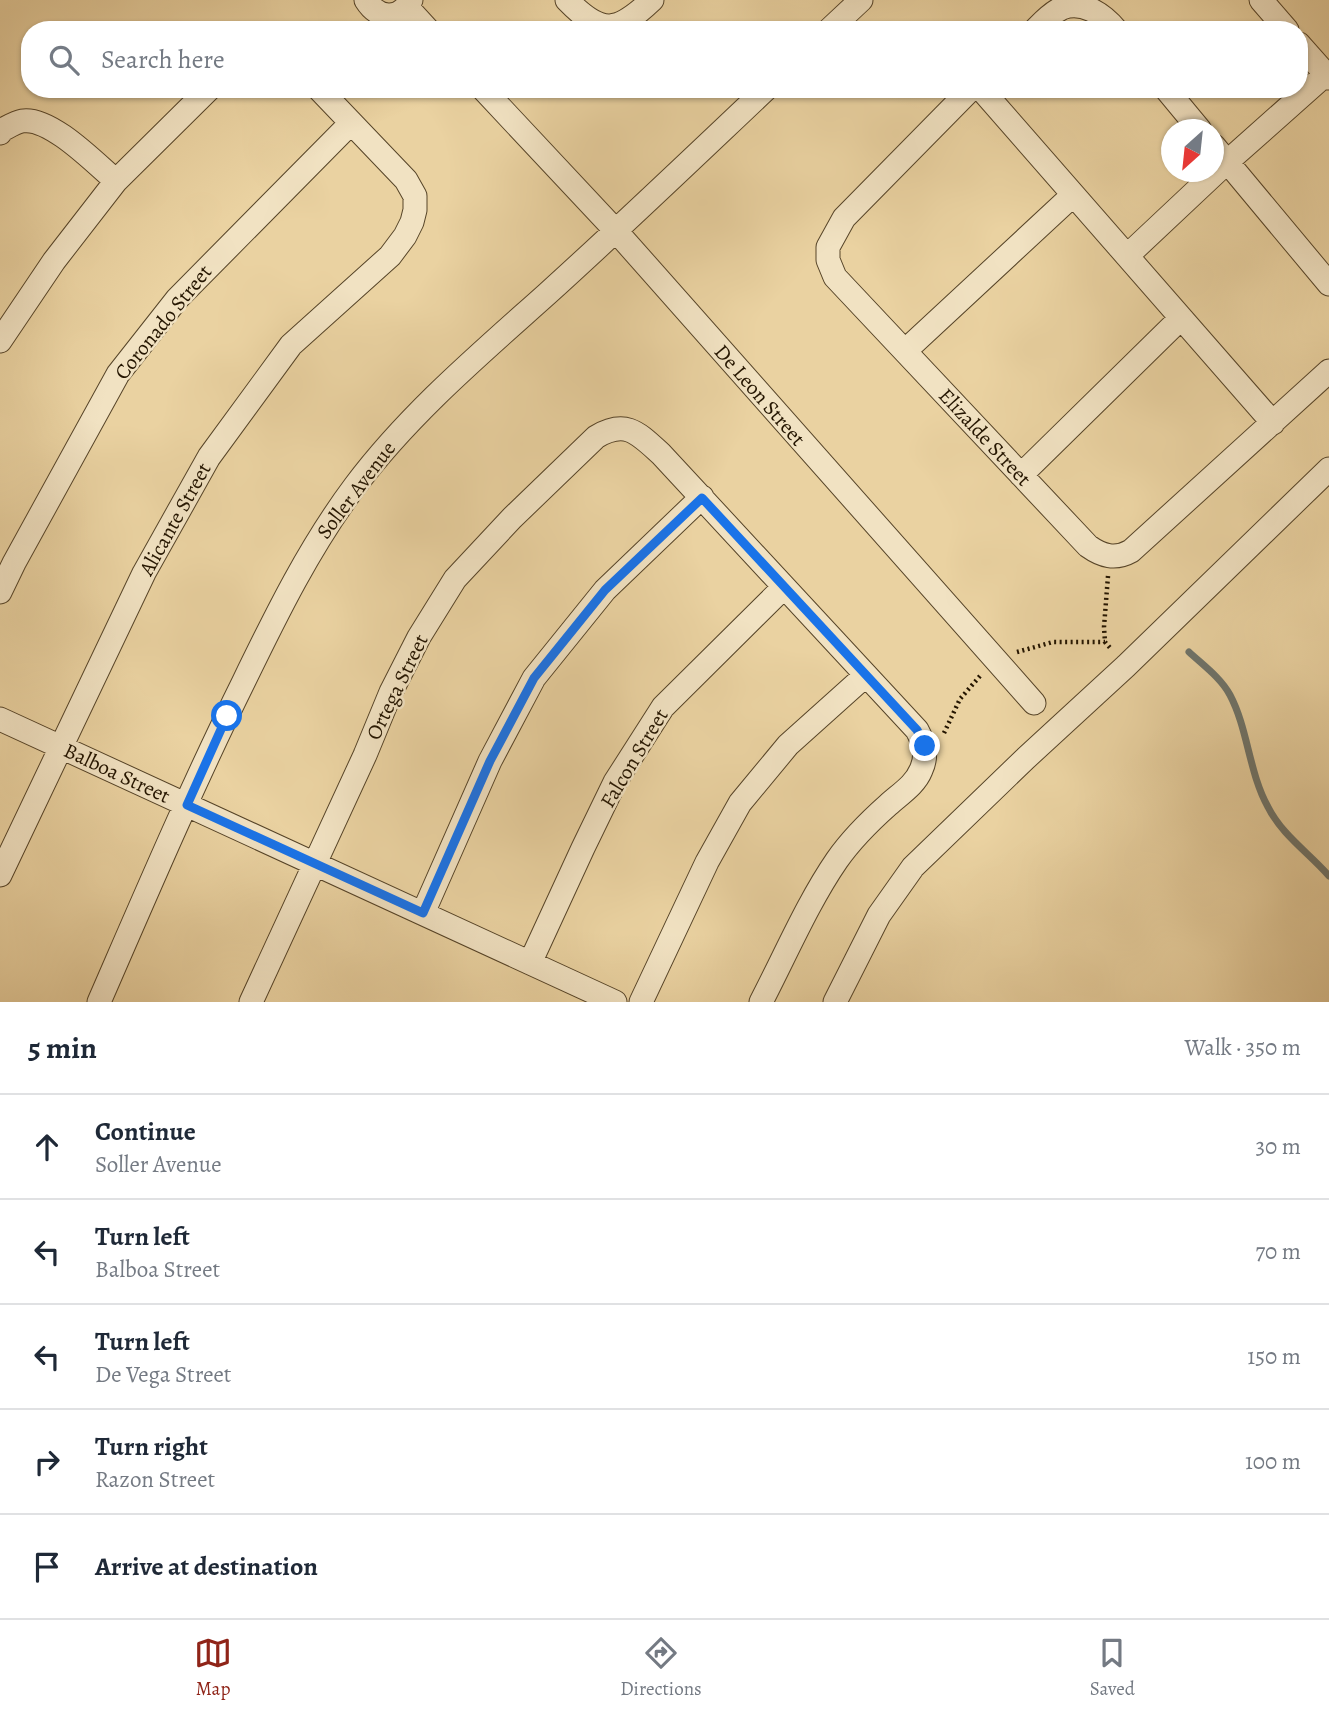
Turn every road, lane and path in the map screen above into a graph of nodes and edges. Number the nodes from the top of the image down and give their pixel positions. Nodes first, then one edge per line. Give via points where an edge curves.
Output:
1 (366, 0) edge
2 (566, 0) edge
3 (652, 0) edge
4 (861, 0) edge
5 (1261, 0) edge
6 (409, 4) edge
7 (421, 21) edge
8 (590, 21) edge
9 (627, 21) edge
10 (839, 21) edge
11 (1044, 21) edge
12 (1107, 21) edge
13 (1279, 21) edge
14 (1308, 54) edge
15 (1327, 76) edge
16 (1308, 90) edge
17 (200, 98) edge
18 (327, 98) edge
19 (491, 98) edge
20 (756, 98) edge
21 (962, 98) edge
22 (989, 98) edge
23 (1173, 98) edge
24 (1297, 98) edge
25 (1191, 119) edge
26 (351, 123) junction
27 (0, 133) edge
28 (1224, 151) edge
29 (1224, 159) edge
30 (116, 181) junction
31 (1194, 182) edge
32 (1073, 195) junction
33 (616, 231) junction
34 (1127, 256) junction
35 (1329, 284) edge
36 (1181, 318) junction
37 (0, 341) edge
38 (905, 351) junction
39 (1329, 371) edge
40 (1272, 422) junction
41 (1329, 468) edge
42 (1021, 475) junction
43 (702, 498) junction
44 (1110, 557) junction
45 (784, 587) junction
46 (0, 592) edge
47 (1105, 642) dead end
48 (866, 675) junction
49 (1034, 704) dead end
50 (0, 719) edge
51 (62, 747) junction
52 (187, 805) junction
53 (315, 864) junction
54 (0, 875) edge
55 (423, 913) junction
56 (530, 963) junction
57 (99, 1002) edge
58 (251, 1002) edge
59 (615, 1002) edge
60 (641, 1002) edge
61 (761, 1002) edge
62 (835, 1002) edge

1 - 6 street via 372,9 390,15
2 - 8 street
3 - 9 street
4 - 10 street
5 - 13 street
6 - 7 street
11 - 12 street via 1063,7 1079,5
14 - 15 street
15 - 16 street
17 - 30 street
18 - 26 street
19 - 33 street, De Leon Street
20 - 33 street, Soller Avenue
21 - 38 street, Elizalde Street via 844,218 828,247 835,277
22 - 32 street
23 - 25 street
24 - 28 street
26 - 46 street, Coronado Street via 177,299 118,374
26 - 51 street, Alicante Street via 406,180 415,195 412,222 390,256 291,345 209,457 144,573
27 - 30 street via 22,121 41,123 72,142
29 - 35 street
30 - 37 street
31 - 34 street
32 - 34 street
32 - 38 street
33 - 49 street, De Leon Street
33 - 52 street, Soller Avenue via 409,422 356,484 317,540 271,626
34 - 36 street
36 - 40 street
36 - 42 street
38 - 42 street, Elizalde Street
39 - 40 street
40 - 44 street via 1131,551
41 - 62 street via 914,867 879,915
42 - 44 street, Elizalde Street via 1088,546
43 - 45 street
43 - 53 street, Ortega Street via 661,454 630,430 607,430 596,437 455,579 397,681
43 - 55 street via 605,590 534,678 490,761
44 - 47 path
45 - 48 street
45 - 56 street, Falcon Street via 663,707 615,782
48 - 60 street via 788,746 740,803 706,862
48 - 61 street via 917,730 925,746 924,761 912,784 838,860
50 - 51 street, Balboa Street
51 - 52 street, Balboa Street
51 - 54 street, Alicante Street
52 - 53 street, Balboa Street
52 - 57 street, Soller Avenue
53 - 55 street, Balboa Street
53 - 58 street, Ortega Street
55 - 56 street, Balboa Street
56 - 59 street, Balboa Street

